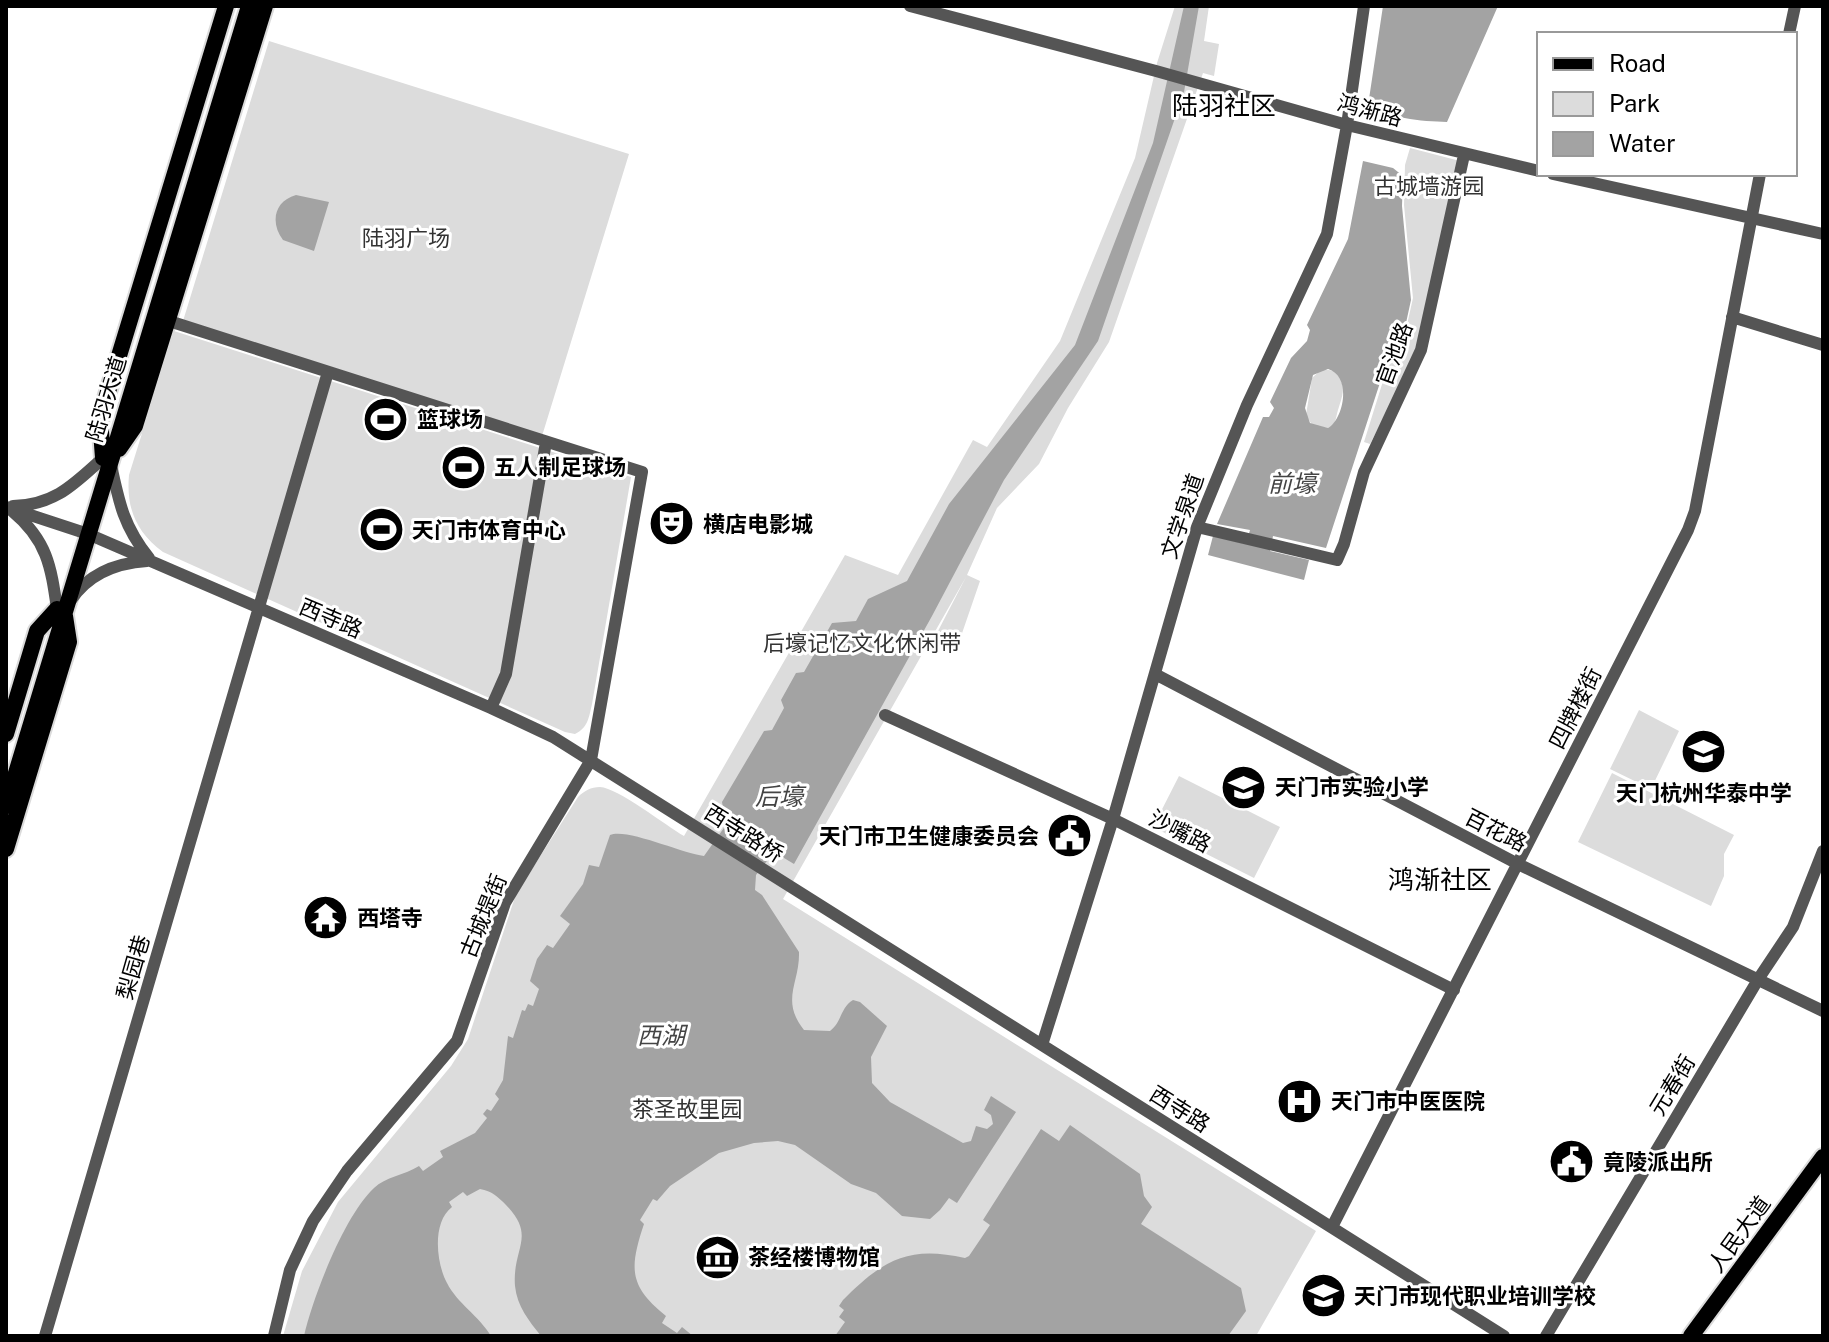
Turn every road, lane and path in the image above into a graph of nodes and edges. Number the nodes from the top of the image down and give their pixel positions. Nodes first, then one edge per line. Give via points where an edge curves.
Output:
1 (226, 6) edge
2 (241, 6) edge
3 (249, 6) edge
4 (265, 6) edge
5 (910, 6) edge
6 (1364, 6) edge
7 (1795, 6) edge
8 (1789, 32) edge
9 (1347, 125) junction
10 (1464, 155) junction
11 (1537, 171) edge
12 (1562, 176) edge
13 (1760, 176) edge
14 (208, 193) junction
15 (186, 213) junction
16 (1751, 218) junction
17 (1823, 234) edge
18 (150, 253) junction
19 (151, 299) junction
20 (1732, 317) junction
21 (169, 321) junction
22 (1823, 345) edge
23 (328, 372) junction
24 (546, 442) junction
25 (107, 459) junction
26 (6, 507) edge
27 (1197, 527) junction
28 (84, 532) junction
29 (150, 560) junction
30 (60, 610) junction
31 (260, 610) junction
32 (1155, 674) junction
33 (491, 708) junction
34 (885, 715) dead end
35 (6, 734) edge
36 (591, 760) junction
37 (6, 778) edge
38 (631, 786) joint
39 (6, 806) edge
40 (1113, 819) junction
41 (6, 849) edge
42 (1823, 851) edge
43 (1518, 864) junction
44 (1810, 887) junction
45 (1823, 895) edge
46 (836, 914) joint
47 (1759, 978) junction
48 (1454, 990) junction
49 (1823, 1011) edge
50 (1042, 1045) junction
51 (1823, 1157) edge
52 (1823, 1166) edge
53 (1332, 1227) junction
54 (45, 1336) edge
55 (274, 1336) edge
56 (1504, 1336) edge
57 (1546, 1336) edge
58 (1691, 1336) edge
59 (1698, 1336) edge

1 - 18 main road
2 - 19 main road, 陆羽大道
3 - 15 main road, 陆羽大道
4 - 14 main road
5 - 9 street, 鸿渐路
6 - 9 street, 文学泉道
7 - 8 street
9 - 10 street, 鸿渐路
9 - 27 street, 文学泉道 via 1327,234
10 - 11 street, 鸿渐路
10 - 27 street, 官池路 via 1421,350 1364,472 1337,560
12 - 16 street
13 - 16 street, 四牌楼街
14 - 15 main road
14 - 21 main road
15 - 25 main road, 陆羽大道
16 - 17 street
16 - 20 street, 四牌楼街
18 - 19 main road
18 - 25 main road via 100,418
19 - 25 main road, 陆羽大道
20 - 22 street
20 - 43 street, 四牌楼街 via 1688,530
21 - 23 street
21 - 25 main road via 135,426
23 - 24 street
23 - 31 street, 梨园巷
24 - 33 street via 507,671
24 - 36 street, 古城堤街 via 642,472
25 - 26 street via 47,501
25 - 28 main road, 陆羽大道
25 - 29 street via 122,514
26 - 28 street, 西寺路
26 - 30 street via 27,524 46,552
27 - 32 street, 文学泉道
28 - 29 street, 西寺路
28 - 30 main road, 陆羽大道
29 - 30 street via 98,574
29 - 31 street, 西寺路
30 - 35 main road via 37,631
30 - 37 main road, 陆羽大道
30 - 39 main road, 陆羽大道
30 - 41 main road via 69,642
31 - 33 street, 西寺路
31 - 54 street, 梨园巷
32 - 40 street, 文学泉道
32 - 43 street, 百花路
33 - 36 street, 西寺路
34 - 40 street, 沙嘴路
36 - 38 street, 西寺路
36 - 55 street, 古城堤街 via 505,903 457,1041 347,1171 313,1221 287,1279
38 - 46 street, 西寺路桥
40 - 48 street, 沙嘴路
40 - 50 street, 文学泉道
42 - 44 street, 元春街
43 - 47 street, 百花路
43 - 48 street, 四牌楼街
44 - 45 street
44 - 47 street, 元春街 via 1793,927
46 - 50 street, 西寺路
47 - 49 street, 百花路
47 - 57 street, 元春街
48 - 53 street, 四牌楼街
50 - 53 street, 西寺路
51 - 58 main road, 人民大道
52 - 59 main road, 人民大道
53 - 56 street, 西寺路

